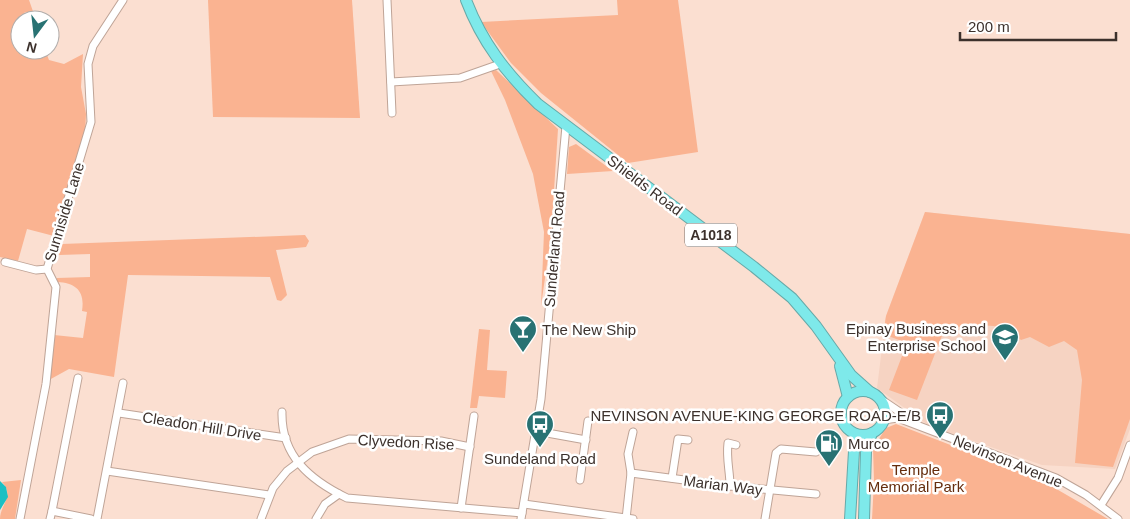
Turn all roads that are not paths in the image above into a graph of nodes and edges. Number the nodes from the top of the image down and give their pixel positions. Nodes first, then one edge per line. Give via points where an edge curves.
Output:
1 (123, 0) edge
2 (387, 0) edge
3 (466, 0) edge
4 (500, 64) junction
5 (391, 82) junction
6 (392, 113) dead end
7 (566, 126) junction
8 (5, 262) dead end
9 (47, 269) junction
10 (838, 360) junction
11 (78, 378) dead end
12 (123, 383) dead end
13 (873, 394) junction
14 (848, 397) junction
15 (282, 412) dead end
16 (119, 413) junction
17 (474, 416) dead end
18 (883, 420) junction
19 (588, 421) dead end
20 (920, 426) junction
21 (536, 431) junction
22 (633, 432) dead end
23 (872, 433) junction
24 (856, 434) junction
25 (286, 438) junction
26 (586, 440) junction
27 (688, 440) dead end
28 (736, 445) dead end
29 (1130, 445) edge
30 (470, 447) junction
31 (816, 452) dead end
32 (298, 463) junction
33 (107, 471) junction
34 (631, 473) junction
35 (672, 478) junction
36 (580, 480) dead end
37 (730, 486) junction
38 (770, 490) junction
39 (339, 494) junction
40 (816, 494) dead end
41 (269, 495) junction
42 (524, 504) junction
43 (1101, 505) junction
44 (461, 508) junction
45 (51, 515) edge
46 (521, 516) edge
47 (20, 519) edge
48 (91, 519) edge
49 (97, 519) edge
50 (261, 519) edge
51 (316, 519) edge
52 (628, 519) edge
53 (765, 519) edge
54 (850, 519) edge
55 (864, 519) edge
56 (1118, 519) edge

1 - 9 street, Sunniside Lane via 93,46 88,64 91,122
2 - 5 street
3 - 4 highway, Shields Road / A1018 via 484,40
4 - 5 street via 460,78
4 - 7 highway, Shields Road / A1018 via 538,104
5 - 6 street
7 - 10 highway, Shields Road / A1018 via 792,298 816,326
7 - 21 street, Sunderland Road via 545,367
8 - 9 street via 36,270
9 - 47 street, Sunniside Lane via 56,287 45,393
10 - 13 highway, Shields Road / A1018
10 - 14 highway, Shields Road / A1018
11 - 45 street
12 - 16 street
13 - 14 highway via 858,392
13 - 18 highway, A1018 via 884,407
13 - 20 street, Nevinson Avenue
14 - 24 highway, A1018 via 843,403 841,417
15 - 25 street
16 - 25 street, Cleadon Hill Drive
16 - 33 street
17 - 30 street
18 - 20 street, Nevinson Avenue via 898,418
18 - 23 highway
19 - 26 street
20 - 43 street, Nevinson Avenue via 1056,478
21 - 26 street
21 - 42 street, Sunderland Road
22 - 34 street via 628,454
23 - 24 highway
23 - 55 highway via 866,451
24 - 54 highway
25 - 32 street
26 - 36 street
27 - 35 street via 678,438
28 - 37 street via 728,444 726,461 730,468
29 - 43 street via 1118,478
30 - 32 street, Clyvedon Rise via 441,442 349,439 312,452
30 - 44 street
31 - 38 street via 781,449 776,453
32 - 39 street via 323,486
32 - 41 street, Clyvedon Rise via 287,471
33 - 41 street
33 - 49 street
34 - 35 street, Marian Way
34 - 52 street
35 - 37 street, Marian Way
37 - 38 street, Marian Way
38 - 40 street, Marian Way
38 - 53 street
39 - 44 street via 347,498
39 - 51 street via 326,504
41 - 50 street, Clyvedon Rise
42 - 46 street, Sunderland Road
42 - 52 street
43 - 56 street, Nevinson Avenue
44 - 46 street
45 - 48 street

